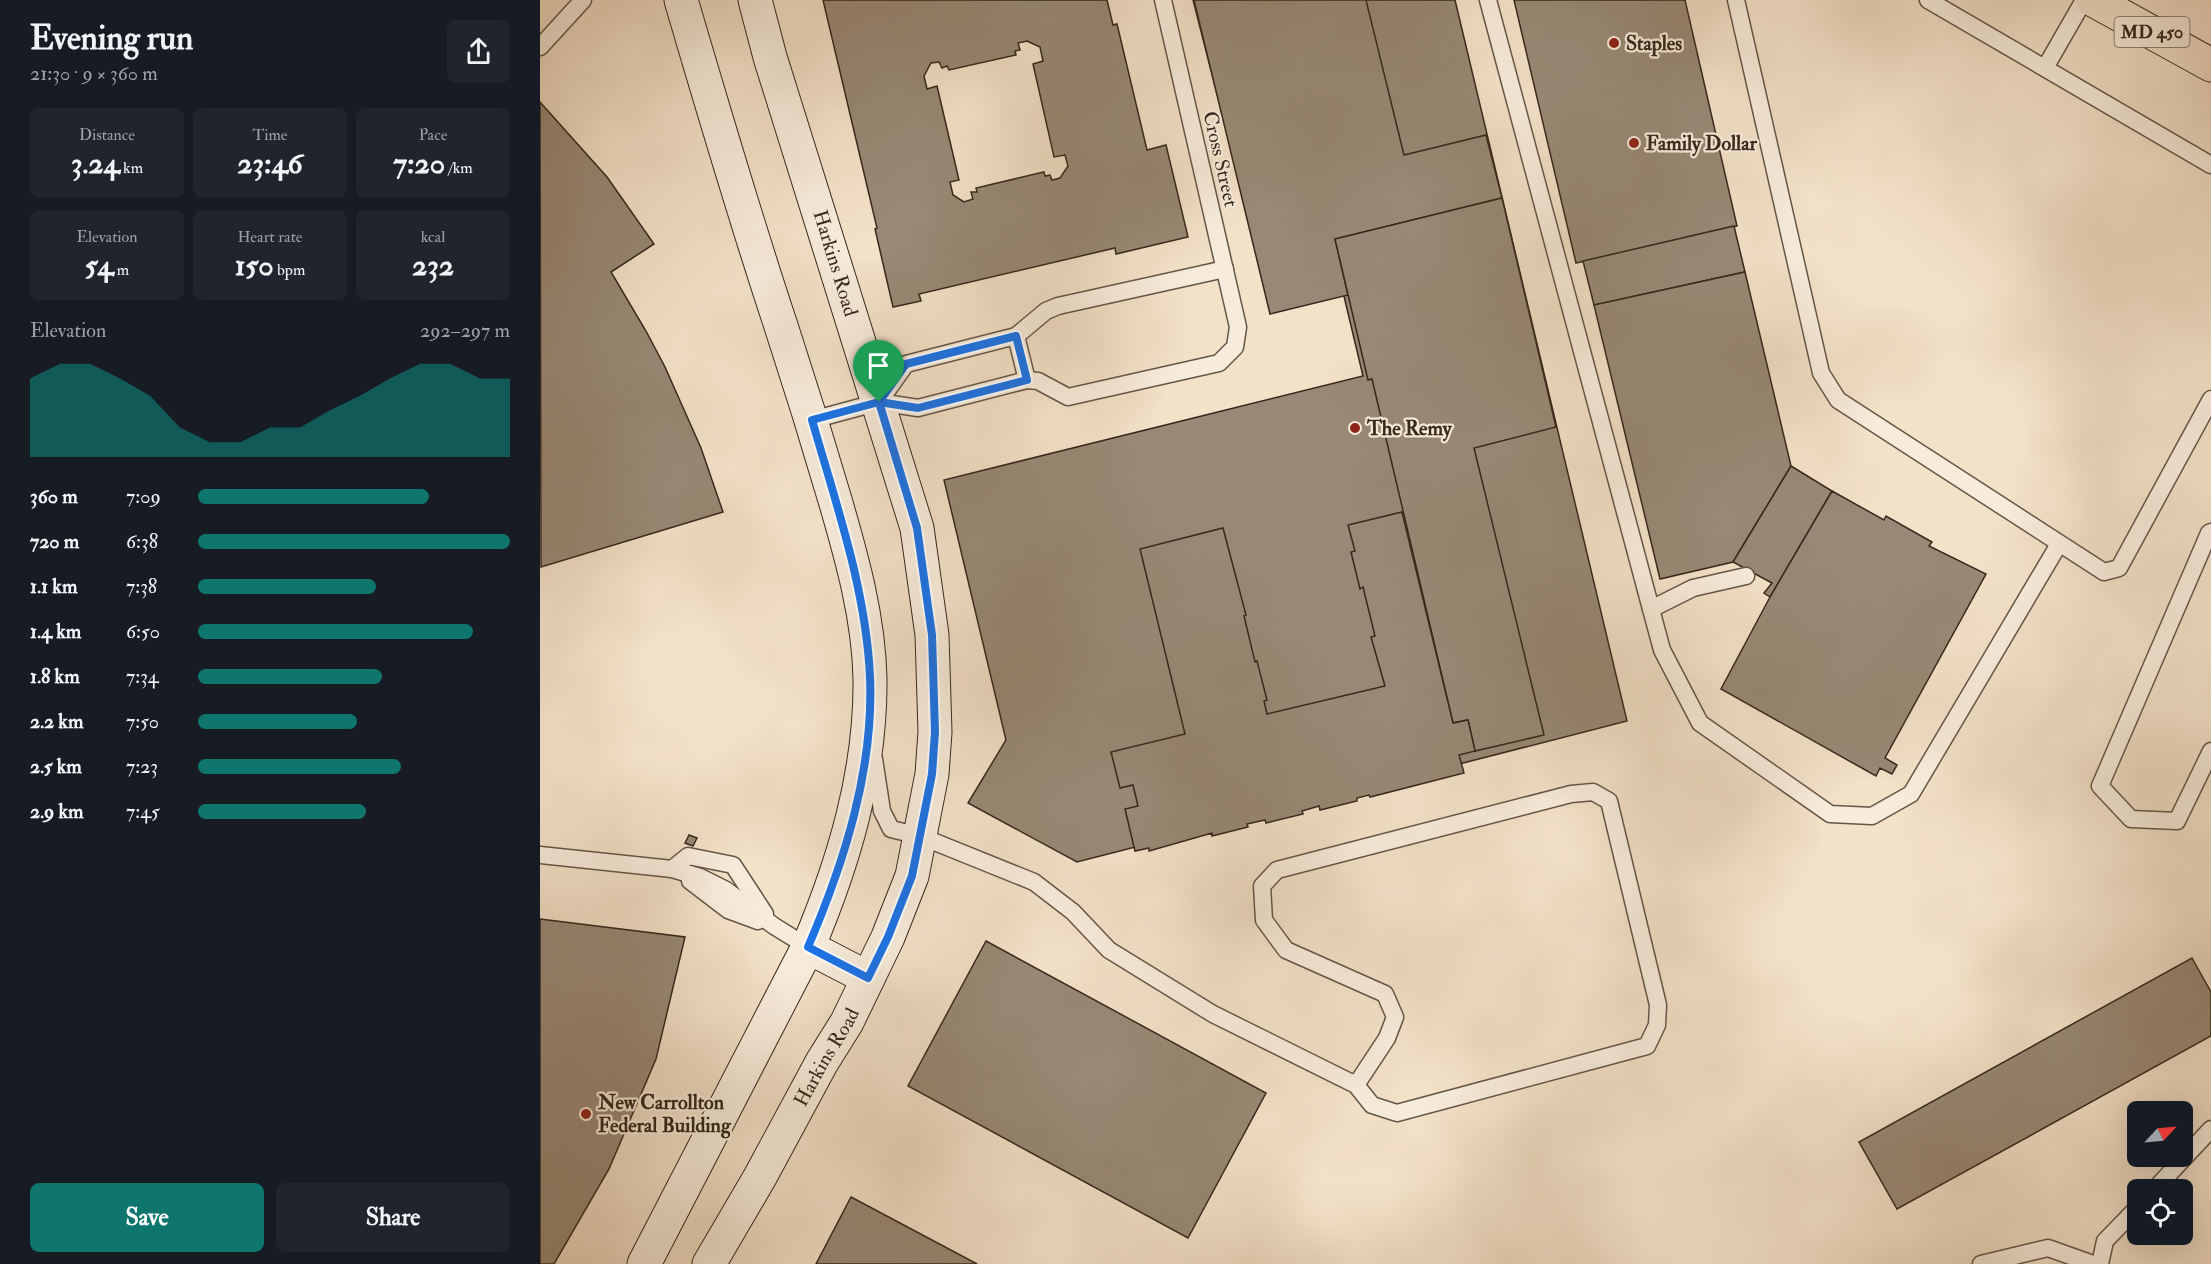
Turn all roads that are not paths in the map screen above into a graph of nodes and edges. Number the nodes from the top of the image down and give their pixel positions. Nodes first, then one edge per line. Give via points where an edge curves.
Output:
1 (583, 0) edge
2 (681, 0) edge
3 (754, 0) edge
4 (1163, 0) edge
5 (1488, 0) edge
6 (1736, 0) edge
7 (1928, 0) edge
8 (2084, 0) edge
9 (2092, 0) edge
10 (540, 47) edge
11 (2211, 65) edge
12 (2045, 68) junction
13 (2211, 165) edge
14 (1225, 269) junction
15 (1016, 336) junction
16 (1027, 380) junction
17 (2211, 399) edge
18 (879, 402) junction
19 (812, 420) junction
20 (2211, 532) edge
21 (2060, 544) junction
22 (1746, 576) dead end
23 (1651, 609) junction
24 (868, 723) junction
25 (2211, 751) edge
26 (920, 836) junction
27 (540, 855) edge
28 (672, 869) junction
29 (774, 926) junction
30 (808, 947) junction
31 (868, 978) junction
32 (1356, 1085) junction
33 (2211, 1130) edge
34 (2164, 1179) edge
35 (2127, 1218) edge
36 (644, 1264) edge
37 (709, 1264) edge
38 (1981, 1264) edge
39 (2093, 1264) edge
40 (2100, 1264) edge

1 - 10 lane
2 - 19 street via 763,273
3 - 18 street, Harkins Road
4 - 14 lane, Cross Street
5 - 23 lane
6 - 21 lane via 1821,373 1838,400
7 - 12 lane
8 - 12 lane
9 - 11 main road, MD 450
12 - 13 lane
14 - 15 lane via 1058,306
14 - 16 lane, Cross Street via 1238,327 1235,347 1219,363 1068,397 1038,381
15 - 16 lane
15 - 18 lane via 906,364
16 - 18 lane via 918,408
17 - 21 lane via 2119,568 2104,572
18 - 19 lane
18 - 26 street, Harkins Road via 917,528 932,635 935,732 932,774
19 - 24 street via 850,550 864,620 870,678
20 - 25 lane via 2100,786 2131,819 2177,821
21 - 23 lane via 1911,794 1872,816 1830,814 1701,723 1662,650
22 - 23 lane via 1693,588
24 - 26 lane via 882,811 891,829
24 - 30 street via 862,782 828,900
26 - 31 street, Harkins Road via 912,876
26 - 32 lane via 1034,882 1073,912 1109,950 1213,1014
27 - 28 lane
28 - 29 lane via 726,890
28 - 29 lane via 688,856 733,865
29 - 30 lane
30 - 31 street
30 - 36 street
31 - 37 street, Harkins Road via 847,1022
32 - 32 lane via 1372,1105 1397,1113 1647,1046 1657,1025 1658,1005 1609,801 1593,792 1571,795 1278,870 1263,886 1264,920 1286,950 1385,994 1395,1017 1387,1038
33 - 34 lane
35 - 40 lane via 2105,1241
38 - 39 lane via 2048,1248

